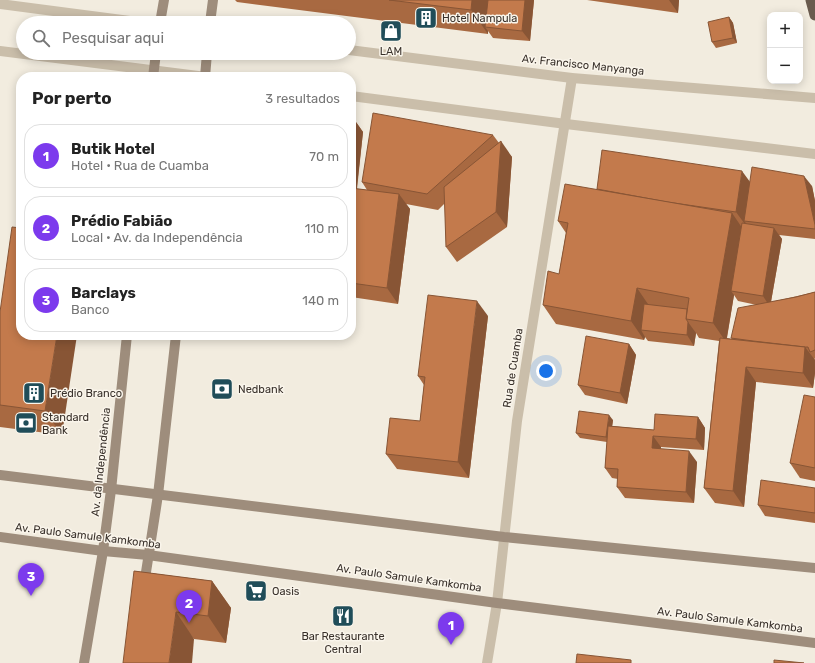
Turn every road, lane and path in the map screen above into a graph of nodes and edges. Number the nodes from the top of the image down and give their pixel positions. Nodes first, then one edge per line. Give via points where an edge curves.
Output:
1 (164, 0) edge
2 (213, 0) edge
3 (811, 0) edge
4 (0, 4) edge
5 (815, 15) edge
6 (92, 16) edge
7 (161, 16) edge
8 (211, 16) edge
9 (0, 51) edge
10 (356, 51) edge
11 (16, 53) edge
12 (60, 60) edge
13 (155, 60) edge
14 (206, 60) edge
15 (140, 72) edge
16 (153, 72) edge
17 (205, 72) edge
18 (572, 78) junction
19 (356, 97) edge
20 (815, 98) edge
21 (566, 124) junction
22 (815, 154) edge
23 (126, 340) edge
24 (175, 340) edge
25 (0, 475) edge
26 (111, 490) junction
27 (158, 495) junction
28 (0, 537) edge
29 (504, 537) junction
30 (103, 551) junction
31 (148, 555) junction
32 (815, 568) edge
33 (142, 593) edge
34 (497, 602) junction
35 (815, 643) edge
36 (84, 663) edge
37 (487, 663) edge

1 - 7 main road
2 - 8 main road
3 - 5 highway
4 - 6 street
9 - 11 street
10 - 18 street, Av. Francisco Manyanga
12 - 15 street
13 - 16 main road
14 - 17 main road
18 - 20 street, Av. Francisco Manyanga
18 - 21 street, Rua de Cuamba
19 - 21 street
21 - 22 street
21 - 29 street, Rua de Cuamba via 517,421
23 - 26 main road, Av. da Independência
24 - 27 main road
25 - 26 main road
26 - 27 main road
26 - 30 main road, Av. da Independência
27 - 29 main road
27 - 31 main road
28 - 30 main road, Av. Paulo Samule Kamkomba
29 - 32 main road
29 - 34 street, Rua de Cuamba
30 - 31 main road, Av. Paulo Samule Kamkomba
30 - 36 main road, Av. da Independência
31 - 33 main road
31 - 34 main road, Av. Paulo Samule Kamkomba
34 - 35 main road, Av. Paulo Samule Kamkomba
34 - 37 street, Rua de Cuamba

